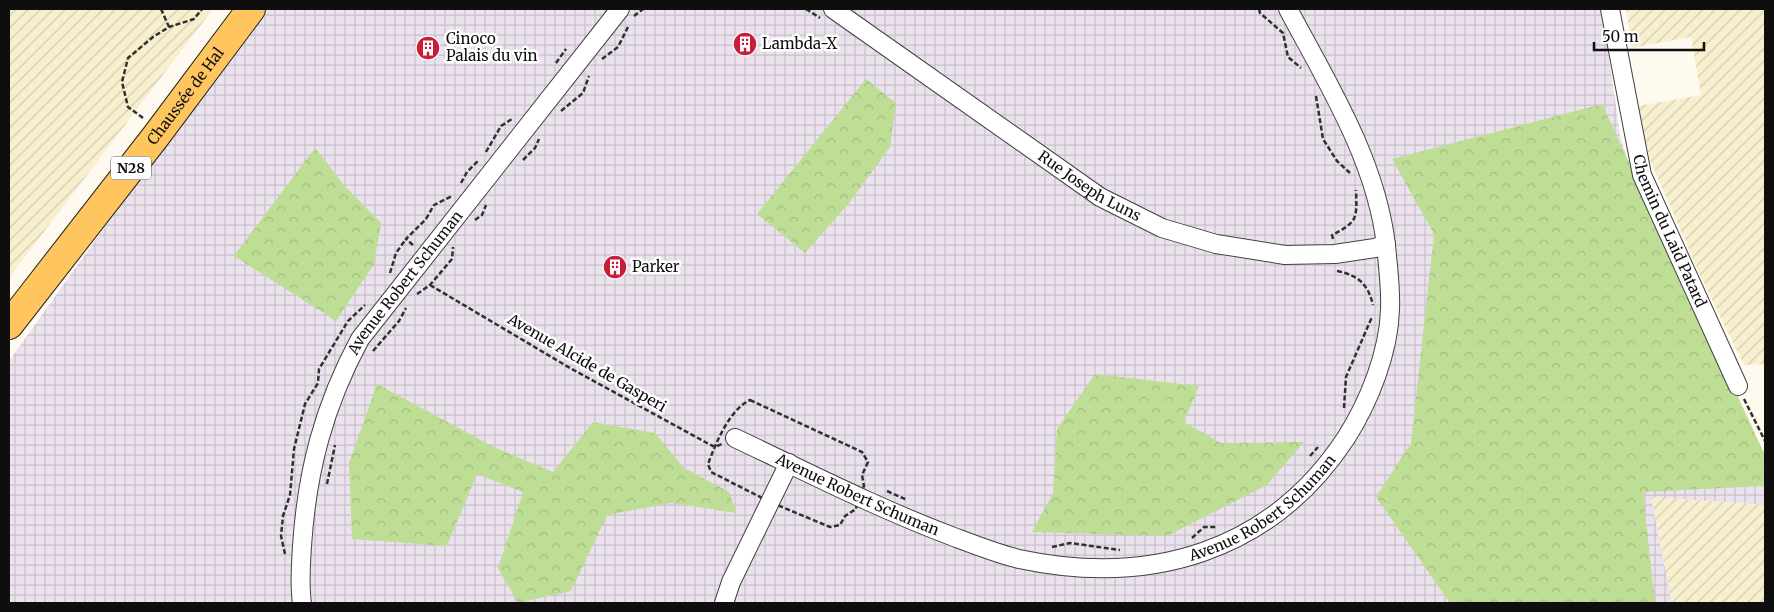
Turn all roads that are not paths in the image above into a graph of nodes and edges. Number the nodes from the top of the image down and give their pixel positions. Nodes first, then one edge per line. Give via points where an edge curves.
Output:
1 (251, 9) edge
2 (1288, 9) edge
3 (1610, 9) edge
4 (626, 13) edge
5 (827, 14) edge
6 (1386, 244) junction
7 (9, 325) edge
8 (1738, 386) road end
9 (735, 438) road end
10 (789, 463) junction
11 (302, 603) edge
12 (724, 603) edge

1 - 7 main road, Chaussée de Hal / N28
2 - 6 street, Avenue Robert Schuman via 1355,136 1372,186
3 - 8 street, Chemin du Laid Patard via 1642,175
4 - 11 street, Avenue Robert Schuman via 360,339 339,377 320,429 304,512
5 - 6 street, Rue Joseph Luns via 1100,196 1162,228 1226,246 1334,265
6 - 10 street, Avenue Robert Schuman via 1390,310 1374,380 1362,413 1319,476 1283,510 1231,542 1168,563 1124,568 1019,559 909,520
9 - 10 street, Avenue Robert Schuman
10 - 12 street

